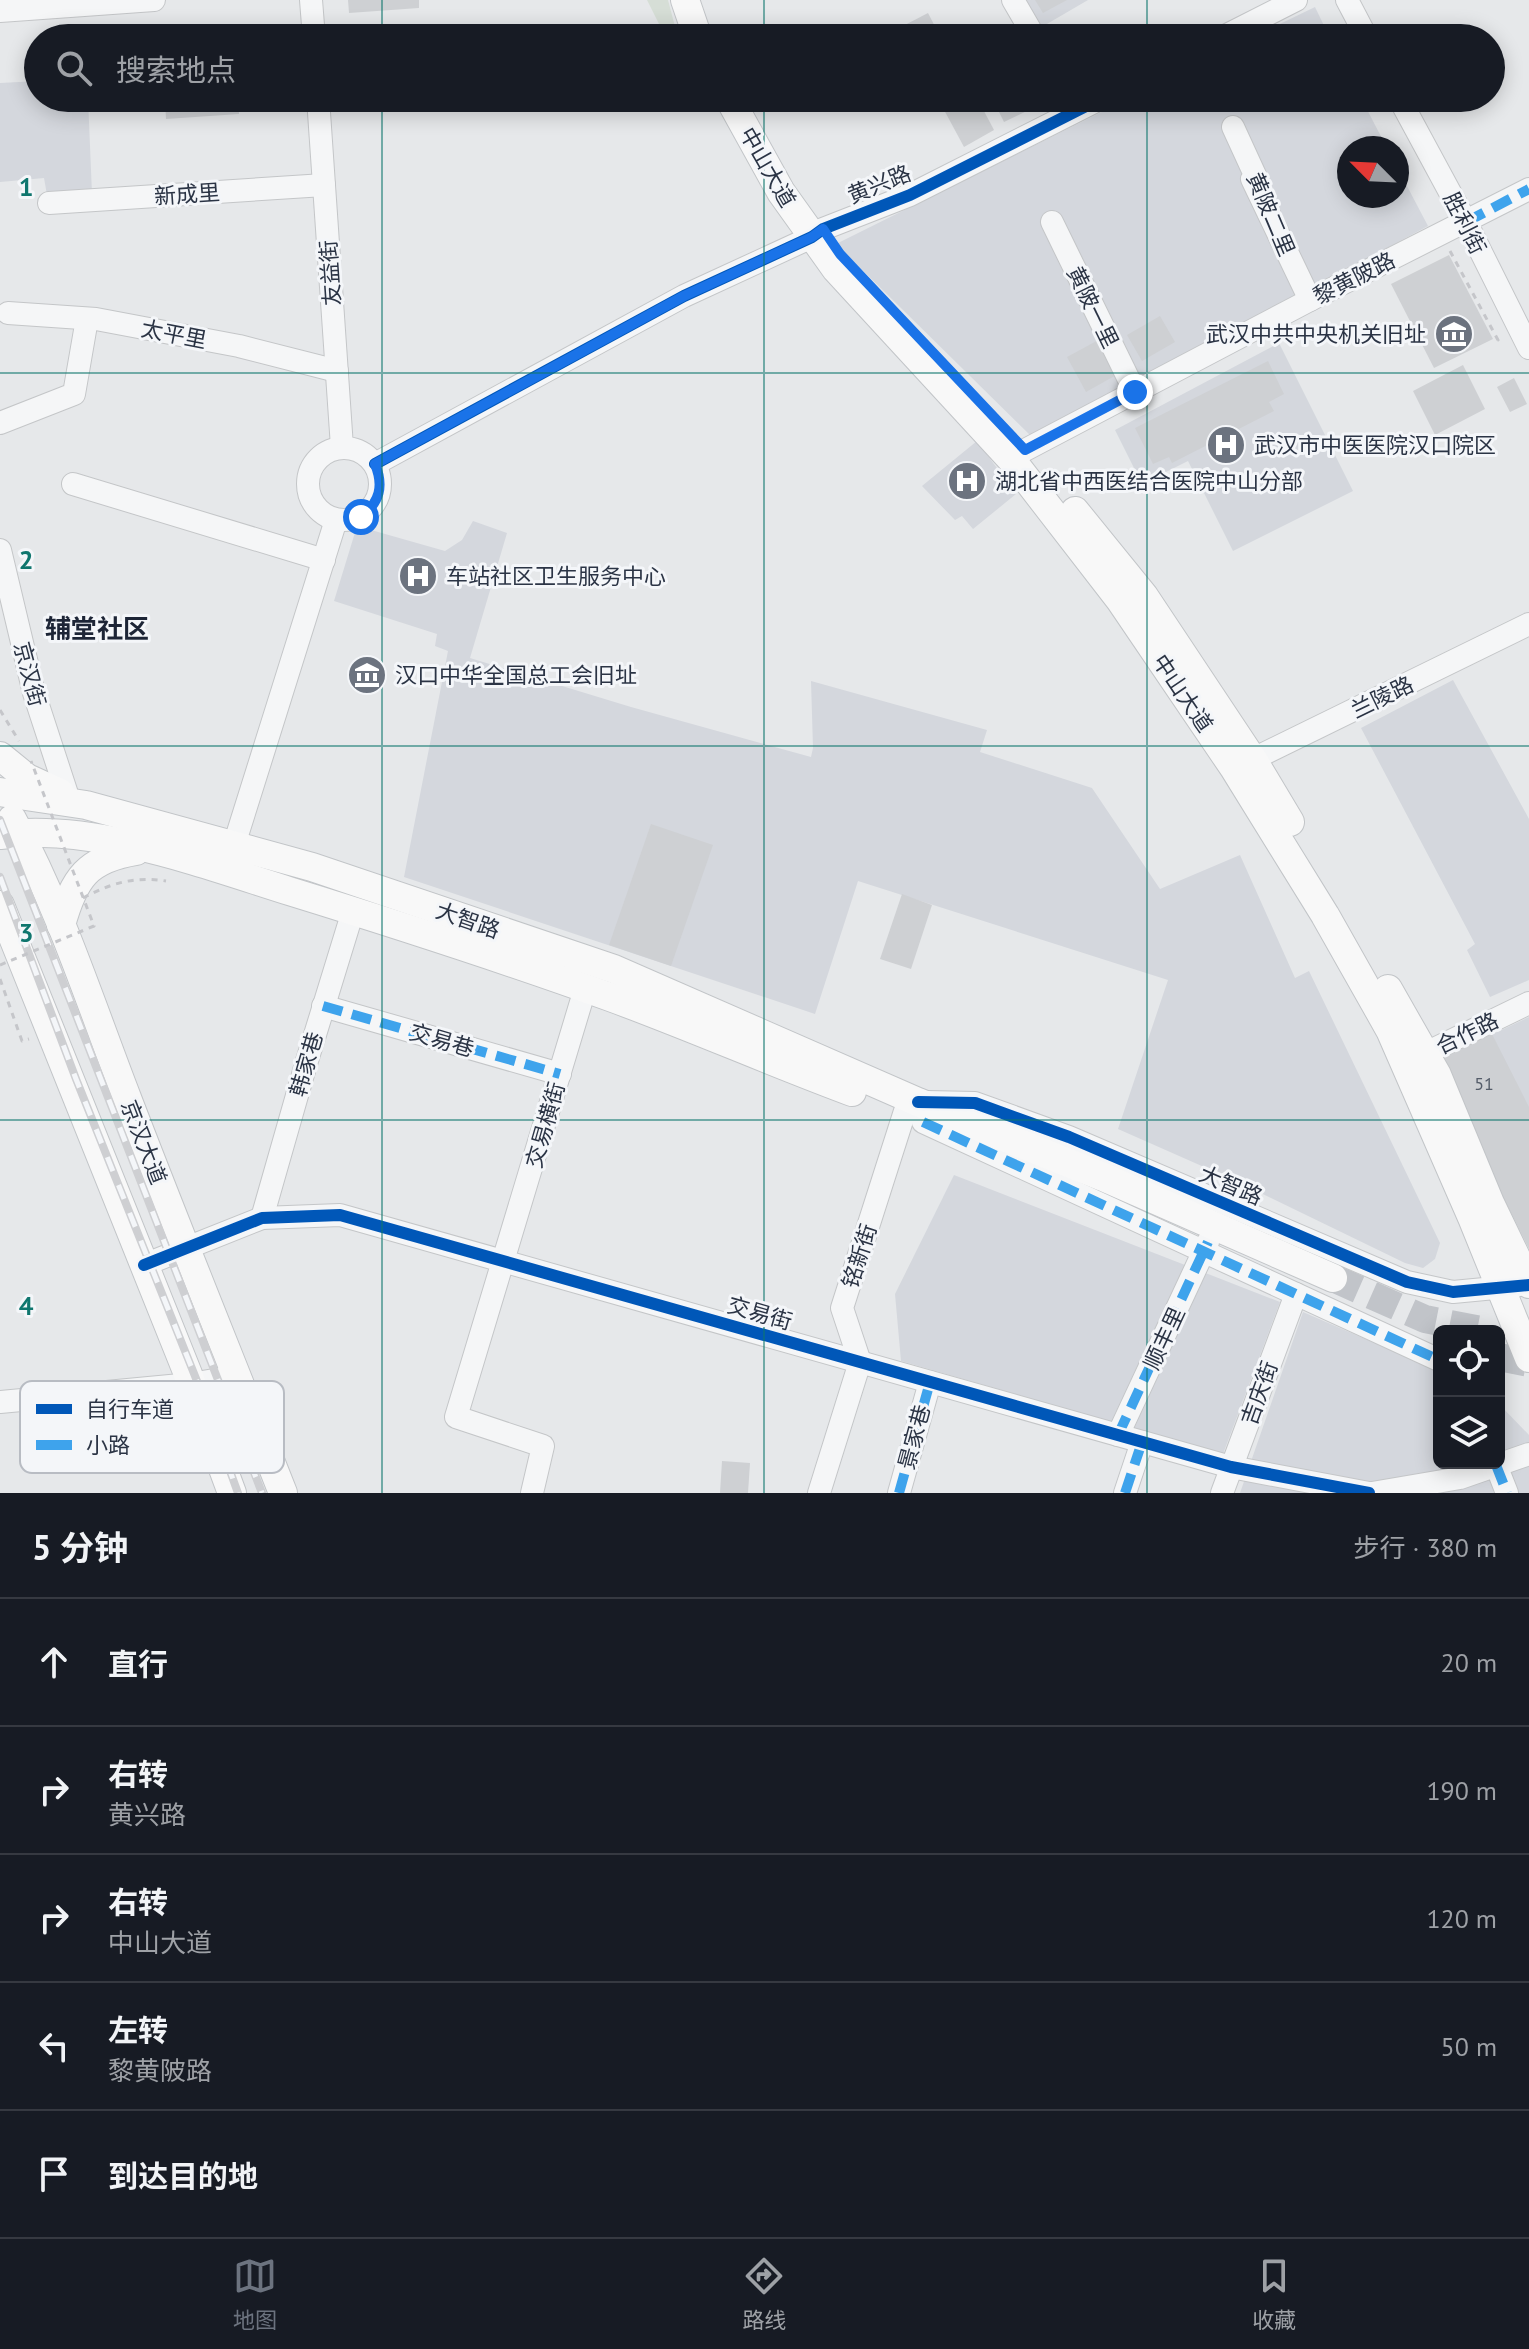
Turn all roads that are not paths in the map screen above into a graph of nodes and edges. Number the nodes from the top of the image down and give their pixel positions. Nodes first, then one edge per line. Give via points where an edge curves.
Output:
1 (154, 0) edge
2 (311, 0) edge
3 (685, 0) edge
4 (705, 0) edge
5 (1013, 0) edge
6 (1296, 0) edge
7 (1347, 0) edge
8 (0, 11) edge
9 (313, 24) edge
10 (693, 24) edge
11 (712, 24) edge
12 (1027, 24) edge
13 (1249, 24) edge
14 (1360, 24) edge
15 (319, 112) edge
16 (737, 112) edge
17 (754, 112) edge
18 (1059, 112) edge
19 (1407, 112) edge
20 (1233, 127) dead end
21 (324, 185) junction
22 (1529, 189) edge
23 (49, 203) dead end
24 (1052, 222) dead end
25 (1466, 222) junction
26 (817, 233) junction
27 (1310, 300) junction
28 (8, 313) dead end
29 (87, 319) junction
30 (1529, 348) edge
31 (337, 371) junction
32 (1135, 392) junction
33 (0, 423) edge
34 (342, 447) junction
35 (1018, 454) junction
36 (375, 464) junction
37 (73, 484) dead end
38 (336, 520) junction
39 (0, 550) edge
40 (324, 560) junction
41 (1529, 624) edge
42 (12, 752) edge
43 (1244, 764) junction
44 (0, 793) edge
45 (68, 797) joint
46 (10, 834) edge
47 (234, 845) junction
48 (163, 852) junction
49 (0, 905) edge
50 (353, 911) junction
51 (61, 925) junction
52 (585, 989) junction
53 (1529, 1003) edge
54 (323, 1006) junction
55 (1416, 1059) junction
56 (560, 1074) junction
57 (916, 1112) junction
58 (262, 1218) junction
59 (1206, 1247) junction
60 (185, 1250) junction
61 (504, 1262) junction
62 (144, 1265) junction
63 (1529, 1284) edge
64 (1317, 1288) junction
65 (1500, 1288) junction
66 (1433, 1356) edge
67 (1529, 1358) edge
68 (860, 1362) junction
69 (237, 1376) junction
70 (190, 1381) edge
71 (208, 1381) edge
72 (239, 1381) edge
73 (930, 1382) junction
74 (20, 1400) edge
75 (0, 1402) edge
76 (1118, 1435) junction
77 (1142, 1442) junction
78 (1529, 1454) edge
79 (1505, 1462) edge
80 (1231, 1467) junction
81 (1485, 1469) edge
82 (1498, 1469) edge
83 (224, 1473) edge
84 (275, 1473) edge
85 (1432, 1488) edge
86 (232, 1493) edge
87 (283, 1493) edge
88 (532, 1493) edge
89 (819, 1493) edge
90 (899, 1493) edge
91 (1125, 1493) edge
92 (1222, 1493) edge
93 (1371, 1493) edge
94 (1507, 1493) edge

1 - 8 street
2 - 9 street
3 - 10 main road
4 - 11 main road
5 - 12 street
6 - 13 street
7 - 14 street
15 - 21 street, 友益街
16 - 26 main road, 中山大道 via 781,192
17 - 26 main road, 中山大道
18 - 26 street, 黄兴路 via 910,195
19 - 25 street, 胜利街
20 - 27 street, 黄陂二里
21 - 23 street, 新成里
21 - 31 street, 友益街
22 - 25 street, 黎黄陂路
24 - 32 street, 黄陂一里
25 - 27 street, 黎黄陂路
25 - 30 street, 胜利街
26 - 35 main road, 中山大道 via 836,269
26 - 36 street, 黄兴路 via 684,296
27 - 32 street, 黎黄陂路
28 - 29 street, 太平里
29 - 31 street, 太平里 via 239,346
29 - 33 street via 74,394
31 - 34 street, 友益街
32 - 35 street, 黎黄陂路
34 - 36 street via 355,449
34 - 38 street via 319,457 308,478 313,503
35 - 43 main road, 中山大道
36 - 38 street via 381,486 371,509 361,517
37 - 40 street
38 - 40 street
39 - 45 street, 京汉街 via 34,693
40 - 47 street
41 - 43 street, 兰陵路
42 - 45 main road via 27,778
43 - 55 main road, 中山大道 via 1390,1030
44 - 46 main road, 京汉大道
44 - 47 main road, 大智路 via 86,805
46 - 48 main road, 大智路 via 42,833
46 - 51 main road, 京汉大道
47 - 57 main road, 大智路 via 614,969
48 - 50 main road, 大智路
48 - 51 main road via 138,851 95,862 76,885
49 - 62 main road, 京汉大道
50 - 52 main road, 大智路
50 - 54 street, 韩家巷
51 - 60 main road, 京汉大道
52 - 56 street, 交易横街
52 - 57 main road, 大智路 via 794,1071
53 - 55 street, 合作路
54 - 56 street, 交易巷
54 - 58 street, 韩家巷
55 - 63 main road, 中山大道
55 - 65 main road, 中山大道
56 - 61 street, 交易横街
57 - 59 main road, 大智路
57 - 64 main road, 大智路 via 1103,1177
57 - 65 street, 大智路 via 975,1103 1069,1137 1407,1282 1453,1292
57 - 68 street, 铭新街 via 842,1308
58 - 60 street, 交易街
58 - 61 street, 交易街 via 340,1215
59 - 64 main road, 大智路
59 - 76 street, 顺丰里
60 - 62 street, 交易街
60 - 69 main road, 京汉大道
61 - 68 street, 交易街
61 - 88 street, 交易横街 via 456,1417 543,1446
62 - 70 main road, 京汉大道
63 - 65 street, 大智路
64 - 66 street, 大智路
64 - 80 street, 吉庆街
65 - 67 main road, 中山大道
68 - 73 street, 交易街
68 - 89 street
69 - 71 street
69 - 72 main road, 京汉大道
73 - 76 street, 交易街
73 - 90 street, 景家巷
74 - 75 street
76 - 77 street, 交易街
77 - 80 street, 交易街
77 - 91 street
78 - 79 street, 交易街
80 - 92 street, 吉庆街
80 - 93 street, 交易街
81 - 85 street, 交易街
82 - 94 street
83 - 86 main road, 京汉大道
84 - 87 main road, 京汉大道
85 - 93 street, 交易街

